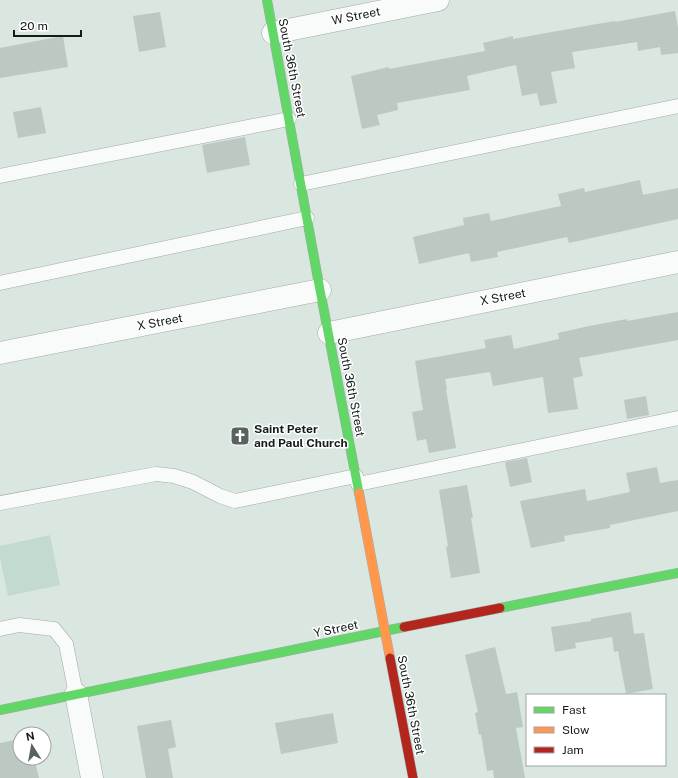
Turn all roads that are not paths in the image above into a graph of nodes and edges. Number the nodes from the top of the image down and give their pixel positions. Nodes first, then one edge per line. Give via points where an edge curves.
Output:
1 (267, 0) edge
2 (434, 0) edge
3 (273, 32) junction
4 (678, 106) edge
5 (289, 119) junction
6 (0, 176) edge
7 (301, 184) junction
8 (307, 218) junction
9 (678, 262) edge
10 (0, 283) edge
11 (320, 290) junction
12 (329, 333) junction
13 (0, 353) edge
14 (678, 418) edge
15 (357, 480) junction
16 (0, 504) edge
17 (678, 573) edge
18 (0, 629) edge
19 (385, 631) junction
20 (76, 694) junction
21 (0, 710) edge
22 (92, 778) edge
23 (413, 778) edge

1 - 3 main road, South 36th Street
2 - 3 street, W Street
3 - 5 main road, South 36th Street
4 - 7 lane
5 - 6 lane
5 - 7 main road, South 36th Street
7 - 8 main road, South 36th Street
8 - 10 lane
8 - 11 main road, South 36th Street
9 - 12 street, X Street
11 - 12 main road, South 36th Street
11 - 13 street, X Street
12 - 15 main road, South 36th Street
14 - 15 lane
15 - 16 lane via 235,501 193,482 156,474
15 - 19 main road, South 36th Street
17 - 19 main road, Y Street
18 - 20 lane via 19,625 54,629 66,644
19 - 20 main road, Y Street
19 - 23 main road, South 36th Street
20 - 21 main road, Y Street
20 - 22 street

